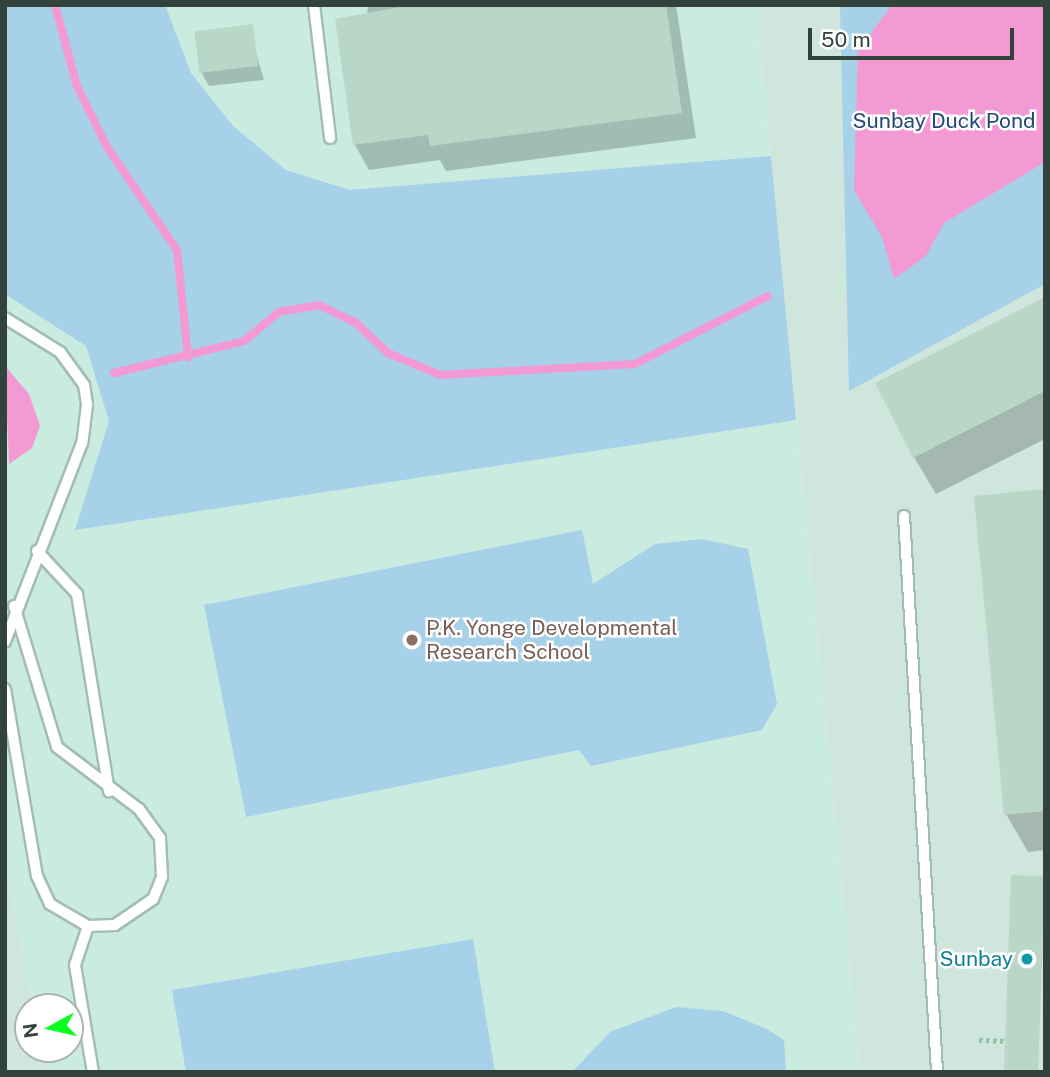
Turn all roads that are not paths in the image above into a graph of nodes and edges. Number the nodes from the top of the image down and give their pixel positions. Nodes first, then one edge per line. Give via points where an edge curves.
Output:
1 (314, 5) edge
2 (330, 138) dead end
3 (5, 318) edge
4 (904, 516) dead end
5 (37, 551) junction
6 (14, 606) junction
7 (5, 642) edge
8 (5, 689) edge
9 (109, 791) junction
10 (88, 926) junction
11 (93, 1072) edge
12 (937, 1072) edge

1 - 2 lane
3 - 5 lane via 60,352 84,385 87,405 82,443
4 - 12 lane
5 - 6 lane
5 - 9 lane via 77,594
6 - 7 lane
6 - 9 lane via 47,730 69,760
8 - 10 lane via 37,876 50,904
9 - 10 lane via 152,823 160,838 162,877 139,913 115,925
10 - 11 lane via 75,965

